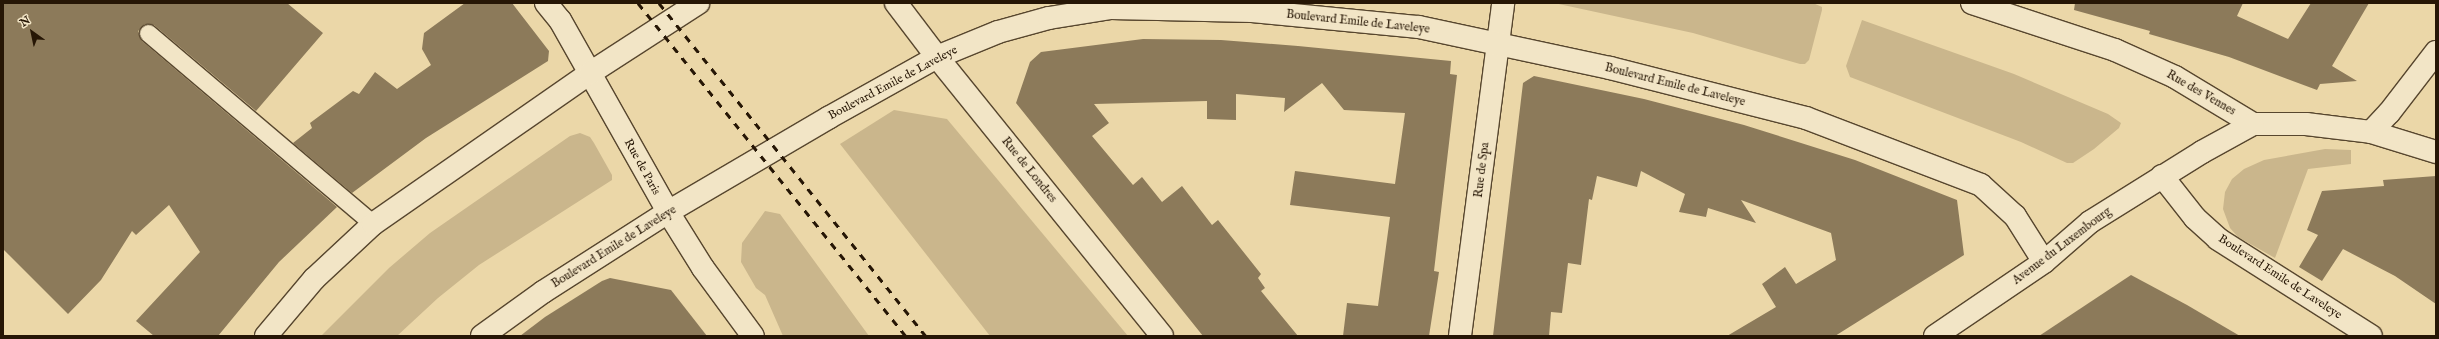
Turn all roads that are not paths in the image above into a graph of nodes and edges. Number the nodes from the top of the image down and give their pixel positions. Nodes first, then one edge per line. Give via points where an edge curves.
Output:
1 (546, 3) edge
2 (698, 3) edge
3 (896, 3) edge
4 (1503, 3) edge
5 (1972, 3) edge
6 (148, 33) dead end
7 (1497, 44) junction
8 (2436, 52) edge
9 (937, 57) junction
10 (590, 73) junction
11 (2253, 124) junction
12 (2371, 132) junction
13 (2436, 152) edge
14 (2162, 176) junction
15 (668, 212) junction
16 (373, 224) junction
17 (2044, 262) junction
18 (2364, 334) edge
19 (266, 336) edge
20 (482, 336) edge
21 (753, 336) edge
22 (1162, 336) edge
23 (1460, 336) edge
24 (1935, 336) edge

1 - 10 street, Rue de Paris via 560,20
2 - 10 street
3 - 9 street, Rue de Londres
4 - 7 street, Rue de Spa
5 - 11 street, Rue des Vennes via 2115,50 2175,77
6 - 16 lane
7 - 9 street, Boulevard Emile de Laveleye via 1419,27 1252,11 1111,8 1049,18 998,32
7 - 17 street, Boulevard Emile de Laveleye via 1610,68 1806,118 1957,175 1981,185 2015,216
7 - 23 street, Rue de Spa
8 - 12 street
9 - 15 street, Boulevard Emile de Laveleye
9 - 22 street, Rue de Londres
10 - 15 street, Rue de Paris
10 - 16 street
11 - 12 street via 2306,124
11 - 14 street, Avenue du Luxembourg
12 - 13 street
14 - 17 street, Avenue du Luxembourg via 2090,222
14 - 18 street, Boulevard Emile de Laveleye via 2195,218 2218,239
15 - 20 street, Boulevard Emile de Laveleye via 543,292
15 - 21 street, Rue de Paris via 703,268
16 - 19 street via 314,279
17 - 24 street, Avenue du Luxembourg

